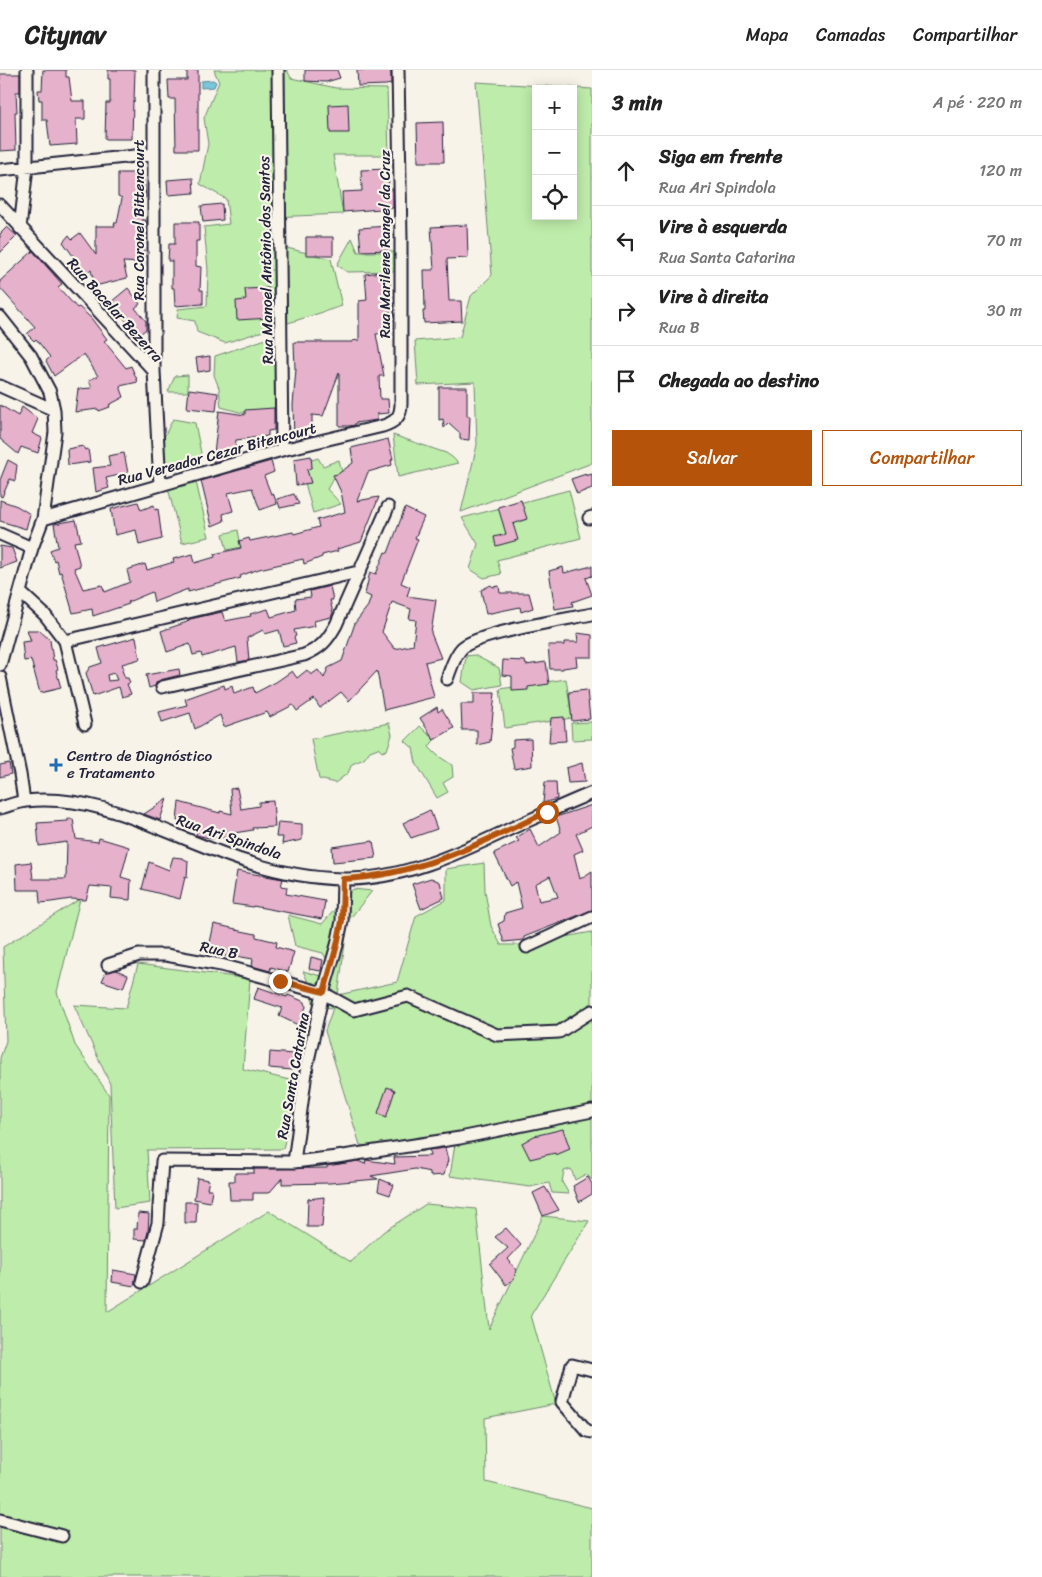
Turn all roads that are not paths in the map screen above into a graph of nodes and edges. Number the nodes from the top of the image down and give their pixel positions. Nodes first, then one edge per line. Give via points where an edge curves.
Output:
1 (27, 70) edge
2 (154, 70) edge
3 (278, 70) edge
4 (398, 70) edge
5 (154, 154) junction
6 (27, 167) junction
7 (0, 170) edge
8 (0, 205) edge
9 (20, 228) junction
10 (0, 317) edge
11 (154, 370) junction
12 (0, 386) edge
13 (54, 410) junction
14 (398, 418) joint
15 (282, 450) junction
16 (160, 485) junction
17 (388, 506) dead end
18 (43, 519) junction
19 (0, 534) edge
20 (32, 548) junction
21 (358, 572) junction
22 (20, 592) junction
23 (592, 614) edge
24 (65, 641) junction
25 (1, 658) edge
26 (0, 676) edge
27 (447, 679) dead end
28 (162, 687) dead end
29 (85, 724) dead end
30 (592, 793) edge
31 (24, 802) junction
32 (0, 808) edge
33 (343, 879) junction
34 (592, 917) edge
35 (527, 947) dead end
36 (108, 965) dead end
37 (324, 992) junction
38 (592, 1011) edge
39 (592, 1111) edge
40 (294, 1162) junction
41 (142, 1282) dead end
42 (592, 1370) edge
43 (592, 1432) edge
44 (0, 1520) edge
45 (62, 1536) dead end

1 - 6 street
2 - 5 street, Rua Coronel Bittencourt
3 - 15 street, Rua Manoel Antônio dos Santos
4 - 14 street, Rua Marilene Rangel da Cruz via 401,411
5 - 6 street
5 - 11 street, Rua Coronel Bittencourt
6 - 7 street
6 - 9 street
8 - 9 street, Rua Bacelar Bezerra
9 - 11 street, Rua Bacelar Bezerra
10 - 13 street via 31,356 50,392
11 - 16 street, Rua Bacelar Bezerra
12 - 13 street
13 - 18 street via 55,432
14 - 15 street, Rua Vereador Cezar Bitencourt via 384,426
15 - 16 street, Rua Vereador Cezar Bitencourt
16 - 18 street, Rua Vereador Cezar Bitencourt
17 - 21 street
18 - 20 street
19 - 20 street
20 - 22 street
21 - 24 street
21 - 28 street via 336,625 315,651 241,671
22 - 24 street via 45,615
22 - 25 street
23 - 27 street via 469,642 456,658
24 - 29 street
26 - 31 street
30 - 33 street, Rua Ari Spindola via 433,862 368,878
31 - 32 street, Rua Ari Spindola
31 - 33 street, Rua Ari Spindola via 86,803 128,815 212,850 268,868 297,875
33 - 37 street, Rua Santa Catarina via 342,921
34 - 35 street
36 - 37 street, Rua B via 140,955 166,955 221,965
37 - 38 street, Rua B via 354,1010 408,996 497,1035 559,1032
37 - 40 street, Rua Santa Catarina via 307,1065
39 - 40 street via 460,1138
40 - 41 street via 162,1161 158,1223
42 - 43 street via 572,1364 562,1402 587,1431
44 - 45 street

